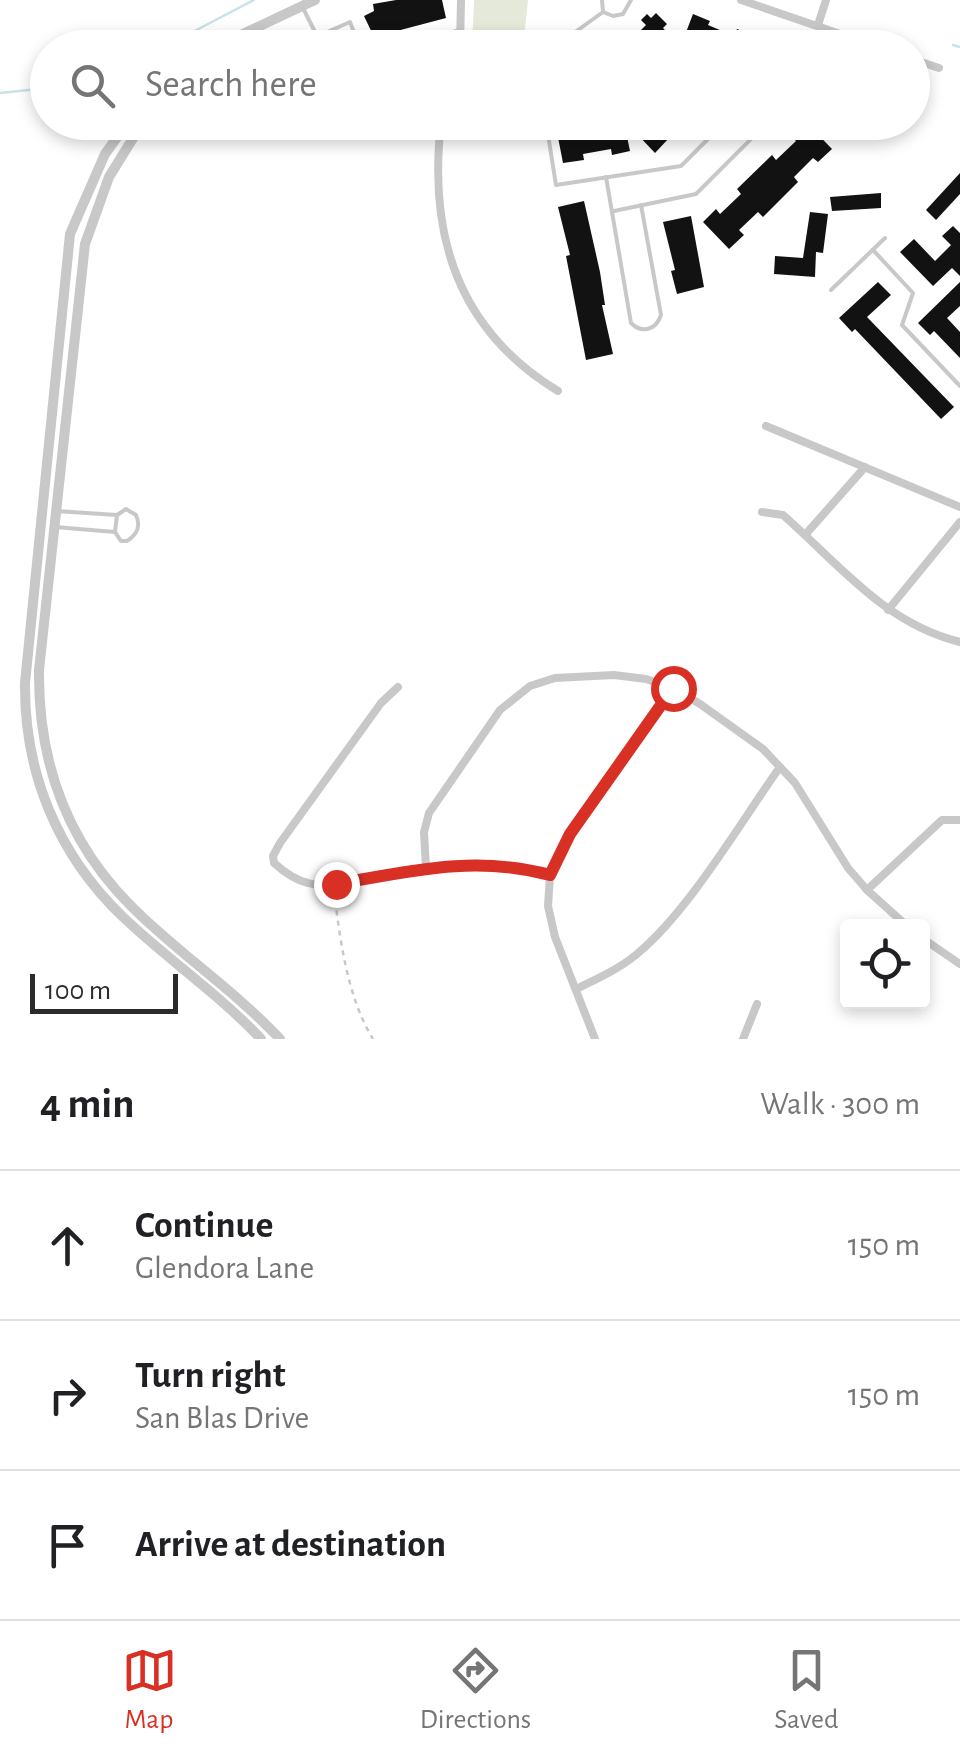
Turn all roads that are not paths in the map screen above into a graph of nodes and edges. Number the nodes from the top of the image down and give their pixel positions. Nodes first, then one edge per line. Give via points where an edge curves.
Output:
1 (315, 0) edge
2 (461, 0) edge
3 (602, 0) edge
4 (632, 0) edge
5 (741, 0) edge
6 (826, 0) edge
7 (302, 6) junction
8 (603, 12) junction
9 (818, 25) junction
10 (461, 28) joint
11 (254, 30) edge
12 (315, 30) edge
13 (332, 30) edge
14 (353, 30) edge
15 (456, 30) edge
16 (578, 30) edge
17 (832, 30) edge
18 (930, 65) edge
19 (939, 68) dead end
20 (115, 140) edge
21 (132, 140) edge
22 (440, 140) edge
23 (549, 140) edge
24 (707, 140) edge
25 (750, 140) edge
26 (606, 177) junction
27 (642, 205) junction
28 (612, 212) junction
29 (885, 238) dead end
30 (69, 243) junction
31 (85, 244) junction
32 (873, 250) junction
33 (831, 290) dead end
34 (960, 386) edge
35 (558, 392) dead end
36 (766, 426) dead end
37 (865, 467) junction
38 (960, 507) edge
39 (41, 510) junction
40 (55, 511) junction
41 (762, 512) dead end
42 (116, 515) junction
43 (960, 522) edge
44 (40, 525) junction
45 (54, 526) junction
46 (115, 532) junction
47 (805, 534) junction
48 (888, 610) junction
49 (960, 642) edge
50 (398, 687) dead end
51 (673, 688) junction
52 (41, 734) junction
53 (27, 736) junction
54 (780, 767) junction
55 (960, 820) edge
56 (426, 868) junction
57 (550, 875) junction
58 (866, 890) junction
59 (899, 919) edge
60 (930, 943) edge
61 (960, 964) edge
62 (218, 980) junction
63 (576, 988) junction
64 (209, 990) junction
65 (757, 1004) dead end
66 (261, 1039) edge
67 (280, 1039) edge
68 (596, 1039) edge
69 (743, 1039) edge

1 - 7 street
2 - 10 street
3 - 8 lane
4 - 8 lane via 622,14
5 - 9 street
6 - 9 street
7 - 11 street
7 - 12 lane
8 - 16 lane
9 - 17 street
10 - 15 lane
13 - 14 lane via 350,22
18 - 19 street
20 - 30 street via 88,188
21 - 31 street via 109,177
22 - 35 street via 438,188 449,251 471,309 529,374
23 - 26 lane via 556,185
24 - 26 lane via 681,166
25 - 27 lane via 696,194
26 - 28 lane
27 - 28 lane
27 - 28 lane via 660,315 648,329 631,323
29 - 32 lane
30 - 31 street
30 - 39 street
31 - 40 street
32 - 33 lane
32 - 34 lane via 913,293 902,325
36 - 37 street
37 - 38 street
37 - 47 street
39 - 40 lane
39 - 44 street
40 - 42 lane
40 - 45 street
41 - 47 street via 783,516
42 - 46 lane
42 - 46 lane via 132,511 139,524 127,541
43 - 48 street
44 - 45 lane
44 - 53 street via 25,684
45 - 46 lane
45 - 52 street via 39,670
47 - 48 street
48 - 49 street via 915,628
50 - 56 street via 274,853 274,864 311,884
51 - 54 street via 747,736
51 - 56 street via 614,674 555,678 516,695 434,802 424,832
51 - 57 street via 570,834
52 - 53 street
52 - 62 street via 58,796 93,862 133,908
53 - 64 street via 47,807 81,871 124,918
54 - 58 street
54 - 63 street via 653,940 624,964
55 - 58 street via 942,820
56 - 57 street via 494,864
57 - 63 street via 550,916
58 - 59 street
60 - 61 street
62 - 64 street
62 - 67 street
63 - 68 street
64 - 66 street
65 - 69 street

